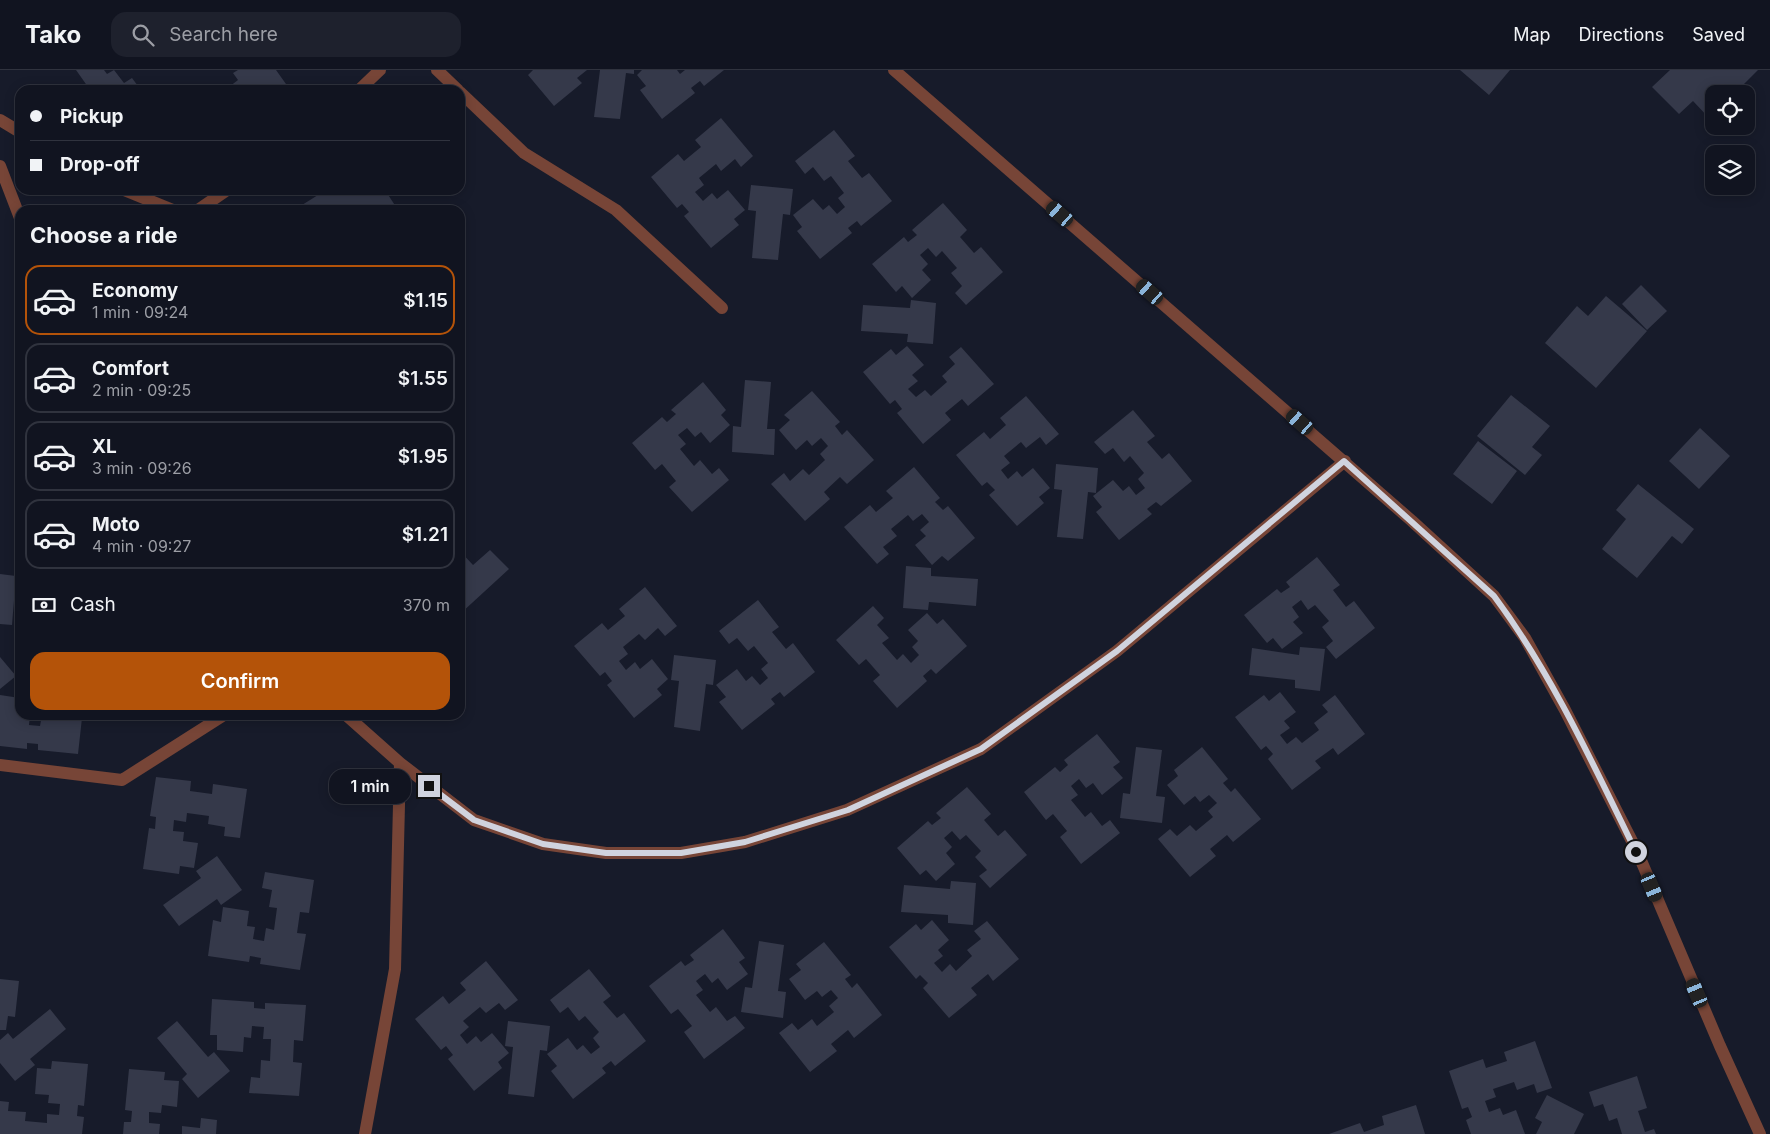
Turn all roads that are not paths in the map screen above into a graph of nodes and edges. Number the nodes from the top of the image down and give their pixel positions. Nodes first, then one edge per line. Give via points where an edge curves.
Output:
1 (380, 70) edge
2 (437, 70) edge
3 (894, 70) edge
4 (364, 85) edge
5 (453, 85) edge
6 (465, 97) edge
7 (0, 120) edge
8 (15, 129) edge
9 (0, 166) edge
10 (136, 195) edge
11 (220, 195) edge
12 (15, 205) edge
13 (161, 205) edge
14 (205, 205) edge
15 (722, 308) dead end
16 (1344, 461) junction
17 (216, 720) edge
18 (352, 720) edge
19 (400, 763) junction
20 (0, 765) edge
21 (365, 1134) edge
22 (1760, 1134) edge

1 - 4 street
2 - 5 street
3 - 16 street
6 - 15 street via 524,153 616,210
7 - 8 street
9 - 12 street
10 - 13 street
11 - 14 street
16 - 19 street via 1117,651 981,749 848,810 745,842 681,853 606,853 543,844 474,820
16 - 22 street via 1494,596 1525,638 1636,852
17 - 20 street via 122,780
18 - 19 street
19 - 21 street via 395,968

